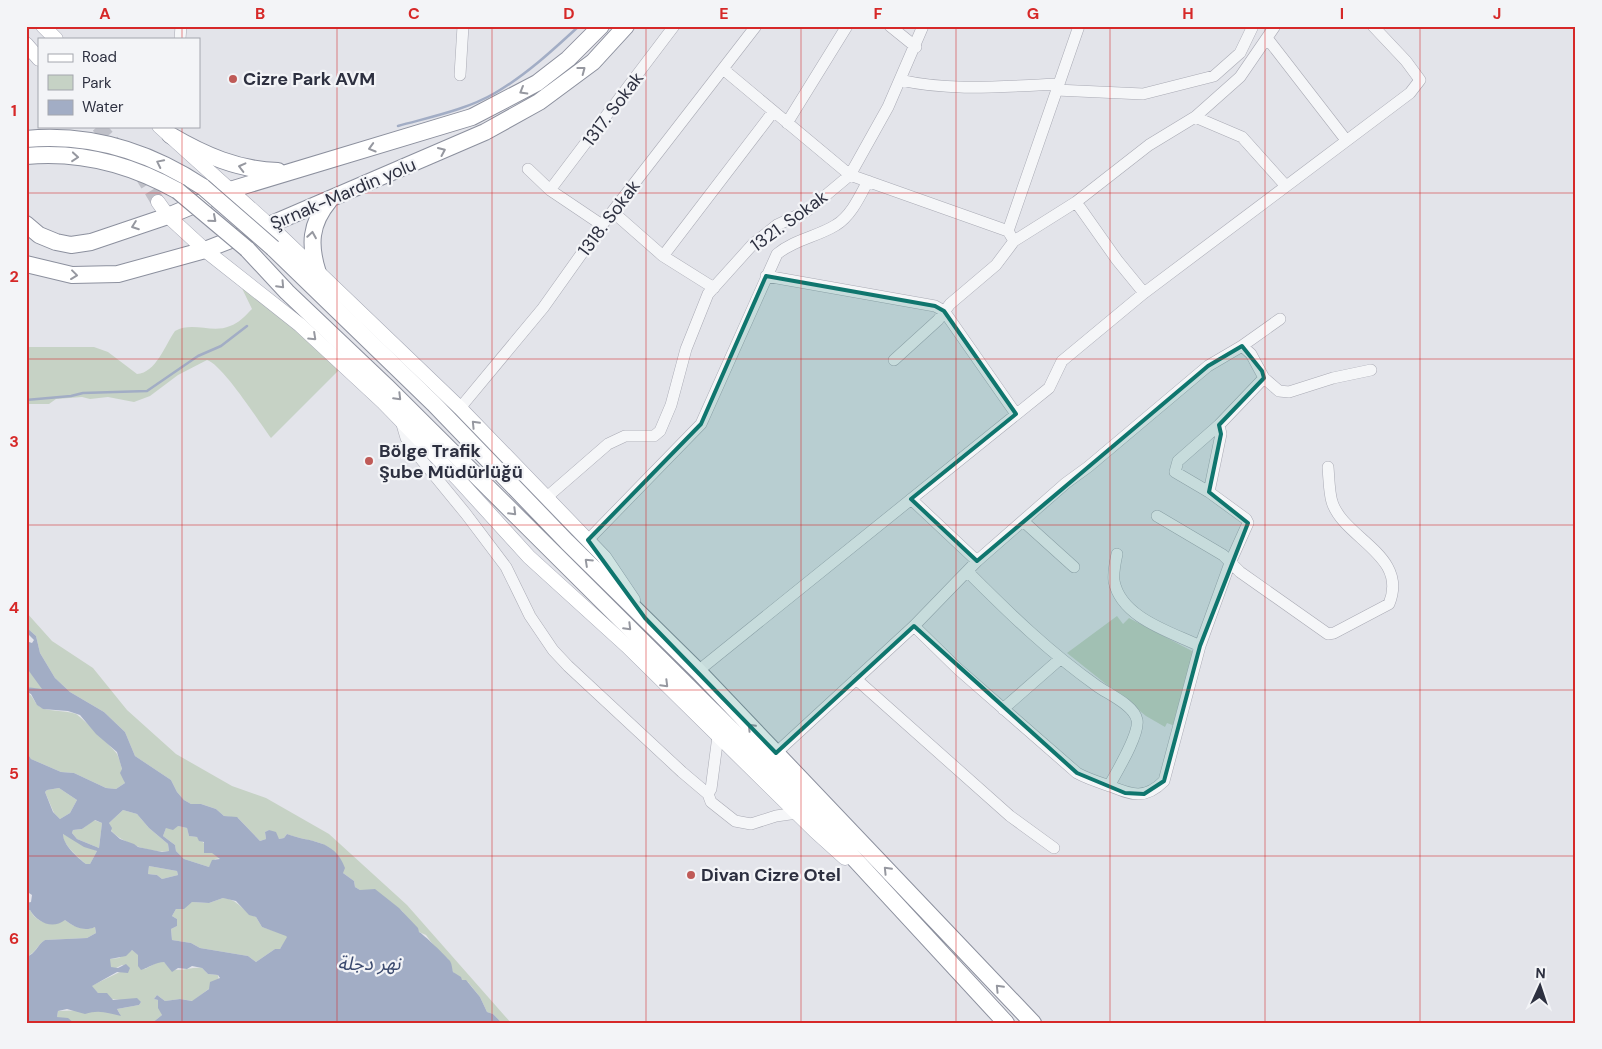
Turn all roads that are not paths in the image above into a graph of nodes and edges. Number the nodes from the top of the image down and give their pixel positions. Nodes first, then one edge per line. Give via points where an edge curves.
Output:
1 (42, 26) edge
2 (463, 26) edge
3 (601, 26) edge
4 (626, 26) edge
5 (674, 26) edge
6 (756, 26) edge
7 (847, 26) edge
8 (890, 26) edge
9 (923, 26) edge
10 (1079, 26) edge
11 (1253, 26) edge
12 (1276, 26) edge
13 (1373, 26) edge
14 (55, 38) edge
15 (1267, 38) junction
16 (26, 44) edge
17 (916, 47) junction
18 (38, 58) edge
19 (723, 69) junction
20 (460, 75) dead end
21 (900, 80) junction
22 (1058, 87) junction
23 (773, 112) junction
24 (1194, 117) junction
25 (787, 123) junction
26 (166, 129) edge
27 (26, 139) edge
28 (1346, 140) junction
29 (26, 156) edge
30 (528, 169) dead end
31 (290, 172) junction
32 (850, 175) junction
33 (868, 181) junction
34 (1285, 185) junction
35 (230, 190) junction
36 (550, 190) junction
37 (329, 200) junction
38 (158, 202) tunnel mouth
39 (1076, 202) junction
40 (613, 212) junction
41 (168, 216) junction
42 (26, 224) edge
43 (269, 225) junction
44 (602, 225) junction
45 (1008, 231) junction
46 (1014, 241) junction
47 (204, 250) junction
48 (663, 256) junction
49 (26, 264) edge
50 (318, 273) junction
51 (766, 276) junction
52 (714, 288) junction
53 (1144, 293) junction
54 (944, 311) junction
55 (1280, 319) dead end
56 (1242, 346) junction
57 (894, 360) dead end
58 (1371, 370) dead end
59 (1264, 378) junction
60 (460, 408) junction
61 (1016, 414) junction
62 (400, 420) junction
63 (1219, 425) junction
64 (1328, 467) dead end
65 (1209, 492) junction
66 (547, 498) junction
67 (911, 499) junction
68 (1157, 516) dead end
69 (1023, 522) junction
70 (588, 540) junction
71 (1117, 554) dead end
72 (977, 561) junction
73 (1230, 563) junction
74 (1074, 567) dead end
75 (968, 572) junction
76 (645, 618) junction
77 (914, 626) junction
78 (1200, 646) junction
79 (1060, 660) junction
80 (698, 671) junction
81 (856, 679) junction
82 (1004, 709) junction
83 (718, 736) junction
84 (776, 753) junction
85 (1109, 786) junction
86 (708, 794) junction
87 (797, 814) junction
88 (1054, 848) dead end
89 (894, 902) junction
90 (1006, 1023) edge
91 (1033, 1023) edge

1 - 14 main road
2 - 20 street
3 -> 31 highway, Şırnak-Mardin yolu via 568,59 537,82 472,117
37 -> 4 highway, Şırnak-Mardin yolu via 485,132 539,102 592,62
5 - 36 street, 1317. Sokak
6 - 19 street, 1318. Sokak
7 - 25 street
8 - 17 street
9 - 17 street, 1321. Sokak
10 - 22 street
11 - 22 street via 1240,53 1214,76 1143,94
12 - 15 street
13 - 28 street via 1420,80 1410,93
15 - 24 street via 1240,77
15 - 28 street
16 - 18 main road
17 - 21 street, 1321. Sokak
19 - 23 street
19 - 40 street, 1318. Sokak
21 - 22 street via 958,89
21 - 32 street, 1321. Sokak
22 - 45 street
23 - 25 street
23 - 48 street
24 - 34 street via 1242,137
24 - 39 street via 1150,145
25 - 32 street
31 -> 26 highway via 255,170 230,164 194,149
26 - 35 main road
76 -> 27 highway, bridge via 434,404 273,248 203,187 151,158 112,145 68,139
28 - 34 street
29 -> 89 highway, bridge via 67,156 110,163 144,174 178,191 247,249 778,776
30 - 36 street
31 - 35 highway, Şırnak-Mardin yolu
32 - 33 street
32 - 52 street, 1321. Sokak via 807,211 777,225 753,244
33 - 45 street
33 - 51 street via 838,225 797,240 783,249
34 - 53 street
35 - 41 highway, Şırnak-Mardin yolu
35 - 43 main road
36 - 44 street
37 - 43 highway, Şırnak-Mardin yolu
50 -> 37 highway via 312,250 313,231 319,213
38 - 41 main road
39 - 46 street
39 - 53 street via 1116,260
40 - 44 street, 1318. Sokak
40 - 48 street
41 -> 42 highway, Şırnak-Mardin yolu via 80,244 48,240
41 - 47 main road
43 - 47 highway, Şırnak-Mardin yolu
43 - 50 main road
44 - 60 street, 1318. Sokak via 542,308
45 - 46 street
46 - 54 street via 996,265
49 -> 47 highway, Şırnak-Mardin yolu via 57,273 102,276
47 -> 62 main road via 300,325
48 - 52 street
50 - 60 main road
51 - 54 street via 935,306
51 - 70 street via 701,424
52 - 66 street, 1321. Sokak via 708,294 686,349 671,405 660,431 654,436 624,436 608,444
53 - 61 street via 1062,361 1049,388
54 - 57 street
54 - 61 street
55 - 56 street
56 - 59 street
56 - 69 street via 1208,366
58 - 59 street via 1289,392 1278,391
59 - 63 street
66 -> 60 main road
61 - 67 street
62 -> 83 main road via 529,557 627,646
62 - 86 street via 416,453 506,567 530,616 560,658
63 - 65 street via 1221,434
63 - 65 street via 1178,461 1175,472
64 - 73 street via 1332,502 1341,517 1376,551 1391,573 1393,588 1389,604 1334,634 1328,634
65 - 73 street via 1248,523
66 - 70 main road
67 - 72 street
67 - 80 street
68 - 73 street via 1223,555
69 - 72 street
69 - 74 street
70 - 76 main road via 604,557
71 - 78 street via 1114,583 1125,602 1142,618
72 - 75 street
73 - 78 street
75 - 77 street
75 - 79 street
76 - 80 highway
77 - 81 street
77 - 82 street
78 - 85 street via 1164,781 1155,790 1144,794 1125,793
79 - 82 street
79 - 85 street via 1128,708 1137,719 1137,730
84 -> 80 highway
81 - 84 street
81 - 88 street via 1010,816
82 - 85 street via 1076,773
83 - 86 street
83 - 87 main road
91 -> 84 highway
86 - 87 street via 711,802 735,821 751,824 776,816
87 - 89 main road
89 - 90 highway

